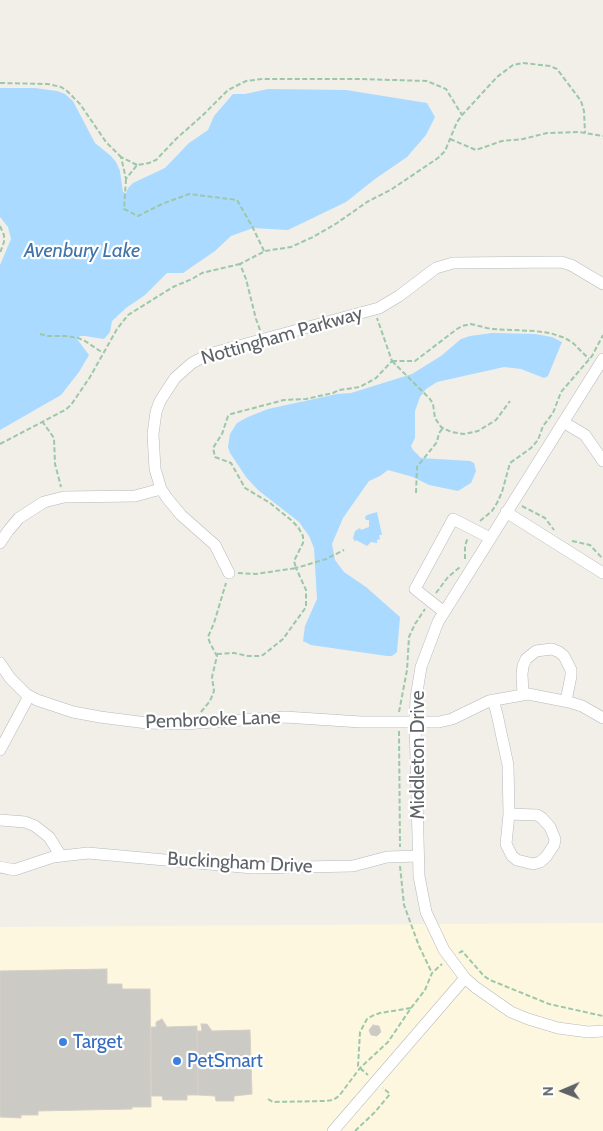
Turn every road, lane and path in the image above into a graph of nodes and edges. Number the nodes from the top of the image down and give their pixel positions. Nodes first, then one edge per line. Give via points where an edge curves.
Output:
1 (0, 83) edge
2 (462, 115) junction
3 (585, 133) junction
4 (603, 136) edge
5 (450, 139) junction
6 (122, 157) junction
7 (136, 165) junction
8 (126, 178) junction
9 (0, 226) edge
10 (264, 252) junction
11 (0, 253) edge
12 (240, 264) junction
13 (603, 284) edge
14 (374, 310) junction
15 (40, 334) dead end
16 (603, 335) edge
17 (264, 339) junction
18 (103, 353) junction
19 (589, 359) junction
20 (603, 359) edge
21 (392, 361) junction
22 (510, 401) dead end
23 (42, 421) junction
24 (563, 422) junction
25 (443, 428) junction
26 (0, 444) edge
27 (603, 461) edge
28 (161, 490) junction
29 (416, 493) dead end
30 (500, 495) junction
31 (63, 498) junction
32 (513, 502) junction
33 (506, 512) junction
34 (473, 529) junction
35 (556, 532) dead end
36 (490, 538) junction
37 (566, 539) dead end
38 (0, 543) edge
39 (344, 550) dead end
40 (603, 559) edge
41 (296, 568) junction
42 (229, 573) junction
43 (603, 573) edge
44 (430, 601) junction
45 (444, 612) junction
46 (217, 654) junction
47 (0, 663) edge
48 (522, 695) junction
49 (29, 696) junction
50 (493, 700) junction
51 (566, 701) junction
52 (603, 718) edge
53 (398, 722) junction
54 (415, 722) junction
55 (196, 723) junction
56 (0, 750) edge
57 (509, 814) junction
58 (0, 820) edge
59 (400, 855) junction
60 (61, 856) junction
61 (418, 856) junction
62 (0, 866) edge
63 (450, 958) junction
64 (432, 973) junction
65 (465, 978) junction
66 (411, 1008) junction
67 (603, 1016) edge
68 (603, 1031) edge
69 (360, 1068) junction
70 (376, 1081) junction
71 (268, 1099) dead end
72 (333, 1131) edge
73 (355, 1131) edge

1 - 6 path via 61,87 80,104 106,142
2 - 3 path via 497,76 513,65 550,66 557,69 581,101
2 - 5 path
2 - 7 path via 446,89 427,81 246,81 228,90 156,160
3 - 4 path
3 - 5 path via 547,133 502,141 476,150
5 - 10 path via 438,158 328,229 290,247
6 - 7 path
6 - 8 path
7 - 8 path
8 - 10 path via 124,209 138,216 189,194 236,200
9 - 11 path via 4,235
10 - 12 path
12 - 17 path
12 - 18 path via 202,273 133,311 123,320
13 - 14 street, Nottingham Parkway via 561,262 462,261 436,268 394,300
14 - 17 street, Nottingham Parkway
14 - 21 path
15 - 18 path via 81,339
16 - 19 path
17 - 28 street, Nottingham Parkway via 200,357 169,385 156,412 153,434 155,469
18 - 23 path via 76,400 65,410
19 - 21 path via 573,343 550,333 491,329 471,324 457,329 420,359
19 - 30 path via 561,392 538,440 510,463
20 - 24 street, Middleton Drive
21 - 25 path via 430,399 434,418
21 - 41 path via 376,378 360,387 306,399 284,400 231,414 213,448 215,457 231,463 245,488 270,503 298,527 303,543 295,556
22 - 25 path via 496,420 478,431 464,434
23 - 26 path
23 - 31 path via 54,438 54,464
24 - 27 street via 585,435
24 - 32 street, Middleton Drive
25 - 29 path via 417,467
28 - 31 street via 135,496
28 - 42 street, Nottingham Parkway via 173,507 215,546
30 - 32 path
30 - 34 path via 492,511
31 - 38 street via 44,502 19,518
32 - 33 street, Middleton Drive
32 - 35 path via 545,518
33 - 36 street, Middleton Drive
33 - 43 street
34 - 36 street
34 - 44 path via 466,542 464,562 444,581
34 - 44 street via 453,519 415,589
36 - 45 street, Middleton Drive
37 - 40 path via 590,545
39 - 41 path
41 - 42 path via 256,574
41 - 46 path via 306,590 306,607 287,636 263,655
42 - 46 path via 208,637
44 - 45 street
44 - 53 path via 409,637
45 - 54 street, Middleton Drive via 431,636 421,667
46 - 55 path via 212,677 213,696
47 - 49 street, Pembrooke Lane
48 - 50 street, Pembrooke Lane
48 - 51 street
48 - 51 street via 526,660 536,651 552,649 564,656 571,670
49 - 55 street, Pembrooke Lane via 100,717 147,723
49 - 56 street
50 - 54 street, Pembrooke Lane via 444,721
50 - 57 street via 508,765
51 - 52 street
53 - 54 street, Pembrooke Lane
53 - 55 street, Pembrooke Lane via 285,717
53 - 59 path
54 - 61 street, Middleton Drive
57 - 57 street via 508,850 521,862 540,862 554,845 550,826 537,815
58 - 60 street via 35,826 49,837
59 - 60 street, Buckingham Drive via 352,866 262,868 96,853
59 - 61 street, Buckingham Drive
59 - 64 path via 404,904
60 - 62 street, Buckingham Drive via 14,870
61 - 63 street, Middleton Drive via 426,912
63 - 64 path
63 - 65 street, Middleton Drive
63 - 67 path via 462,951 490,980 549,1004
64 - 66 path via 425,990
65 - 68 street, Middleton Drive via 499,1005 528,1019 558,1028
65 - 70 street
66 - 69 path via 388,1042
66 - 69 path via 367,1019 360,1032
69 - 70 path
69 - 71 path via 333,1100 273,1102
70 - 72 street
70 - 73 path via 390,1094

